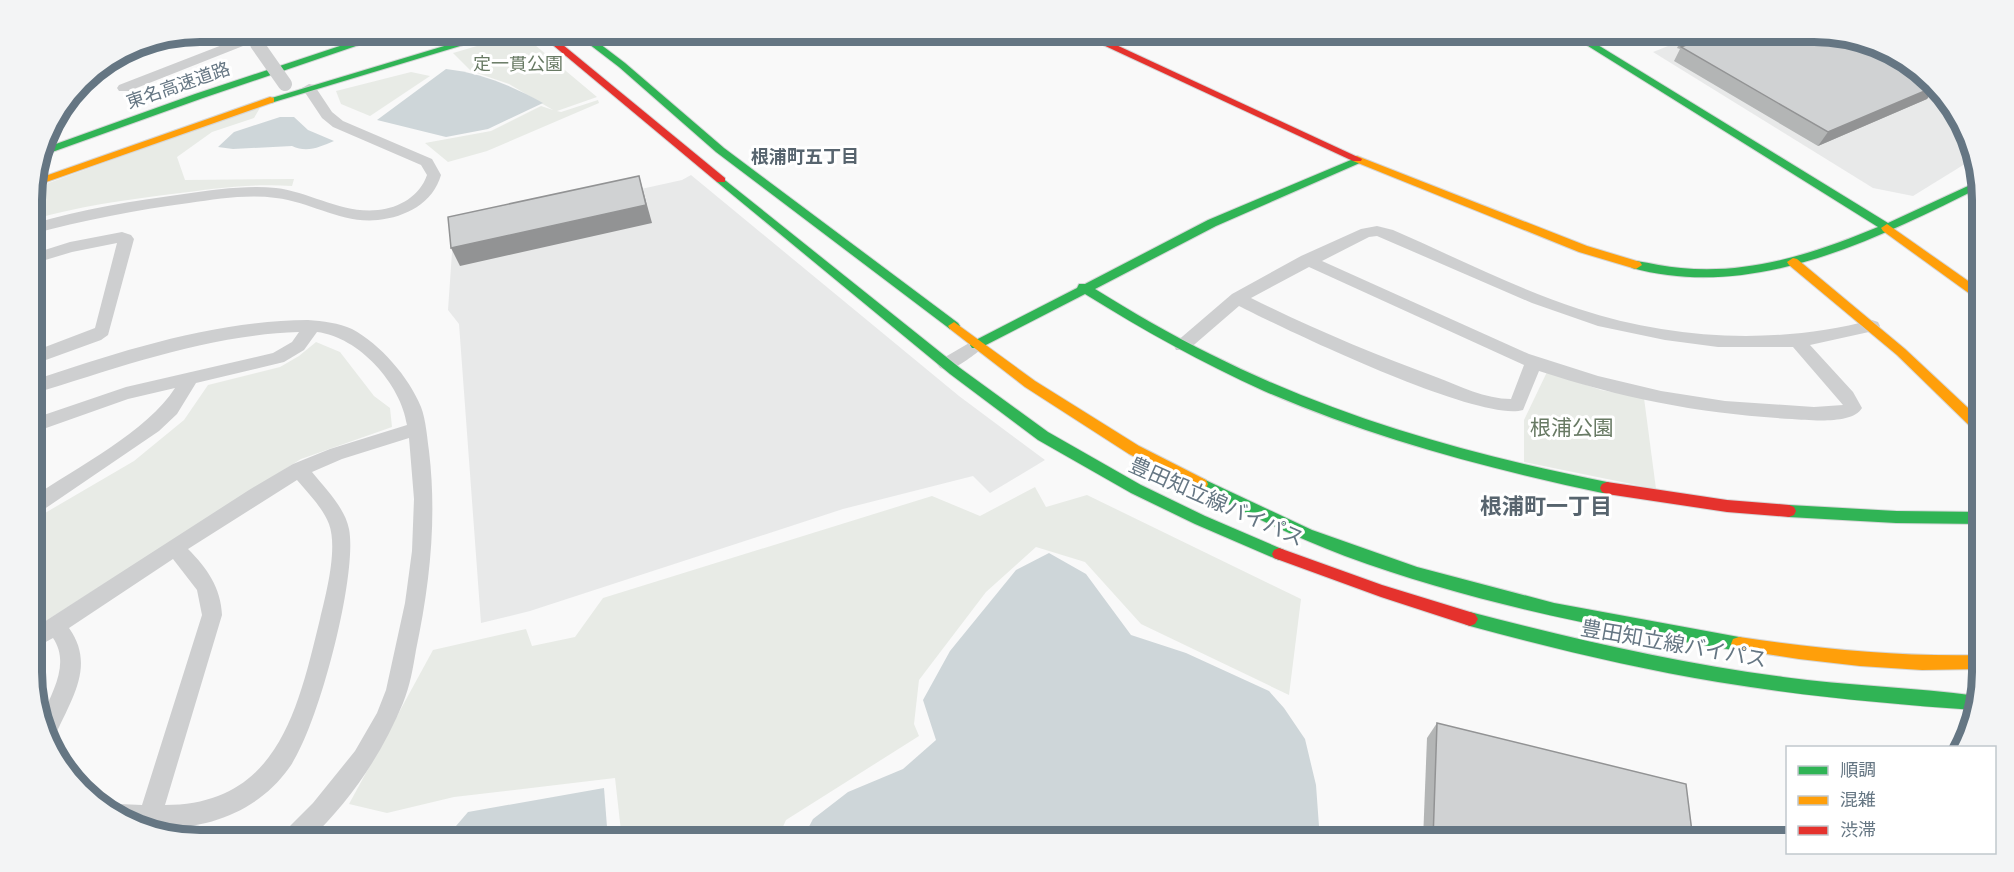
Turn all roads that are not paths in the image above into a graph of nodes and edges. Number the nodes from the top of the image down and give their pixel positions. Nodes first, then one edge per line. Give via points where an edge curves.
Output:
1 (226, 42) edge
2 (256, 42) edge
3 (365, 42) edge
4 (471, 42) edge
5 (552, 42) edge
6 (590, 42) edge
7 (1099, 42) edge
8 (1584, 42) edge
9 (1609, 42) edge
10 (279, 52) dead end
11 (257, 60) dead end
12 (124, 88) dead end
13 (288, 88) junction
14 (309, 88) junction
15 (1763, 135) dead end
16 (50, 150) edge
17 (1358, 160) junction
18 (43, 180) edge
19 (1971, 187) edge
20 (1897, 217) junction
21 (42, 226) edge
22 (1887, 228) junction
23 (1919, 231) dead end
24 (42, 256) edge
25 (1307, 260) junction
26 (1793, 262) junction
27 (1083, 287) junction
28 (1972, 289) edge
29 (1238, 298) junction
30 (1872, 326) junction
31 (312, 327) junction
32 (1798, 342) junction
33 (976, 345) junction
34 (1182, 346) junction
35 (42, 355) edge
36 (1534, 362) junction
37 (946, 364) junction
38 (192, 376) junction
39 (42, 385) edge
40 (1972, 420) edge
41 (42, 422) edge
42 (416, 429) junction
43 (300, 469) junction
44 (42, 501) edge
45 (1972, 518) edge
46 (174, 548) junction
47 (55, 625) junction
48 (42, 634) edge
49 (1972, 662) edge
50 (1969, 702) edge
51 (50, 722) edge
52 (134, 815) edge
53 (150, 816) junction
54 (304, 830) edge

1 - 12 street
2 - 13 street, bridge
3 - 16 main road, 東名高速道路
4 - 14 main road
5 - 37 main road, 豊田知立線バイパス
6 - 33 main road, 豊田知立線バイパス via 720,150
7 - 17 main road
8 - 22 main road
9 - 15 main road
10 - 11 main road, 東名高速道路
13 - 14 main road
13 - 18 main road
14 - 21 street via 338,124 427,162 434,175 424,194 398,210 364,216 339,212 292,195 259,192 104,211
17 - 26 main road via 1583,249 1630,263 1716,274
17 - 27 main road via 1227,214
19 - 20 main road
20 - 22 main road
20 - 23 main road
22 - 26 main road
22 - 28 main road
24 - 35 street via 99,240 126,239 102,331
25 - 29 street
25 - 32 street via 1366,232 1377,231 1560,309 1633,329 1712,342
25 - 36 street
26 - 30 main road
27 - 33 main road
27 - 34 main road
29 - 34 street
29 - 36 street via 1360,356 1491,403 1517,405
30 - 32 street
30 - 40 main road
31 - 38 street via 298,346 278,358
31 - 39 street via 244,331 182,341
31 - 42 street via 345,333 357,340 401,387 412,407
32 - 36 street via 1853,408 1815,413 1710,406 1627,390
33 - 37 street
33 - 49 main road, 豊田知立線バイパス via 1134,450 1259,513 1371,559 1500,597 1628,626 1773,649 1938,664
34 - 45 main road via 1289,396 1383,431 1566,481 1741,509 1850,517
37 - 50 main road, 豊田知立線バイパス via 1041,435 1141,494 1236,537 1353,582 1496,628 1628,659 1787,685
38 - 41 street via 126,393
38 - 44 street via 162,418
42 - 43 street
42 - 54 street via 423,479 421,552 413,621 398,687 378,734
43 - 46 street
43 - 53 street via 338,523 341,536 340,568 331,610 295,737 284,758 266,778 222,808 190,815
46 - 47 street
46 - 53 street via 207,586 212,615
47 - 48 street
47 - 51 street via 69,645 72,658
52 - 53 street

